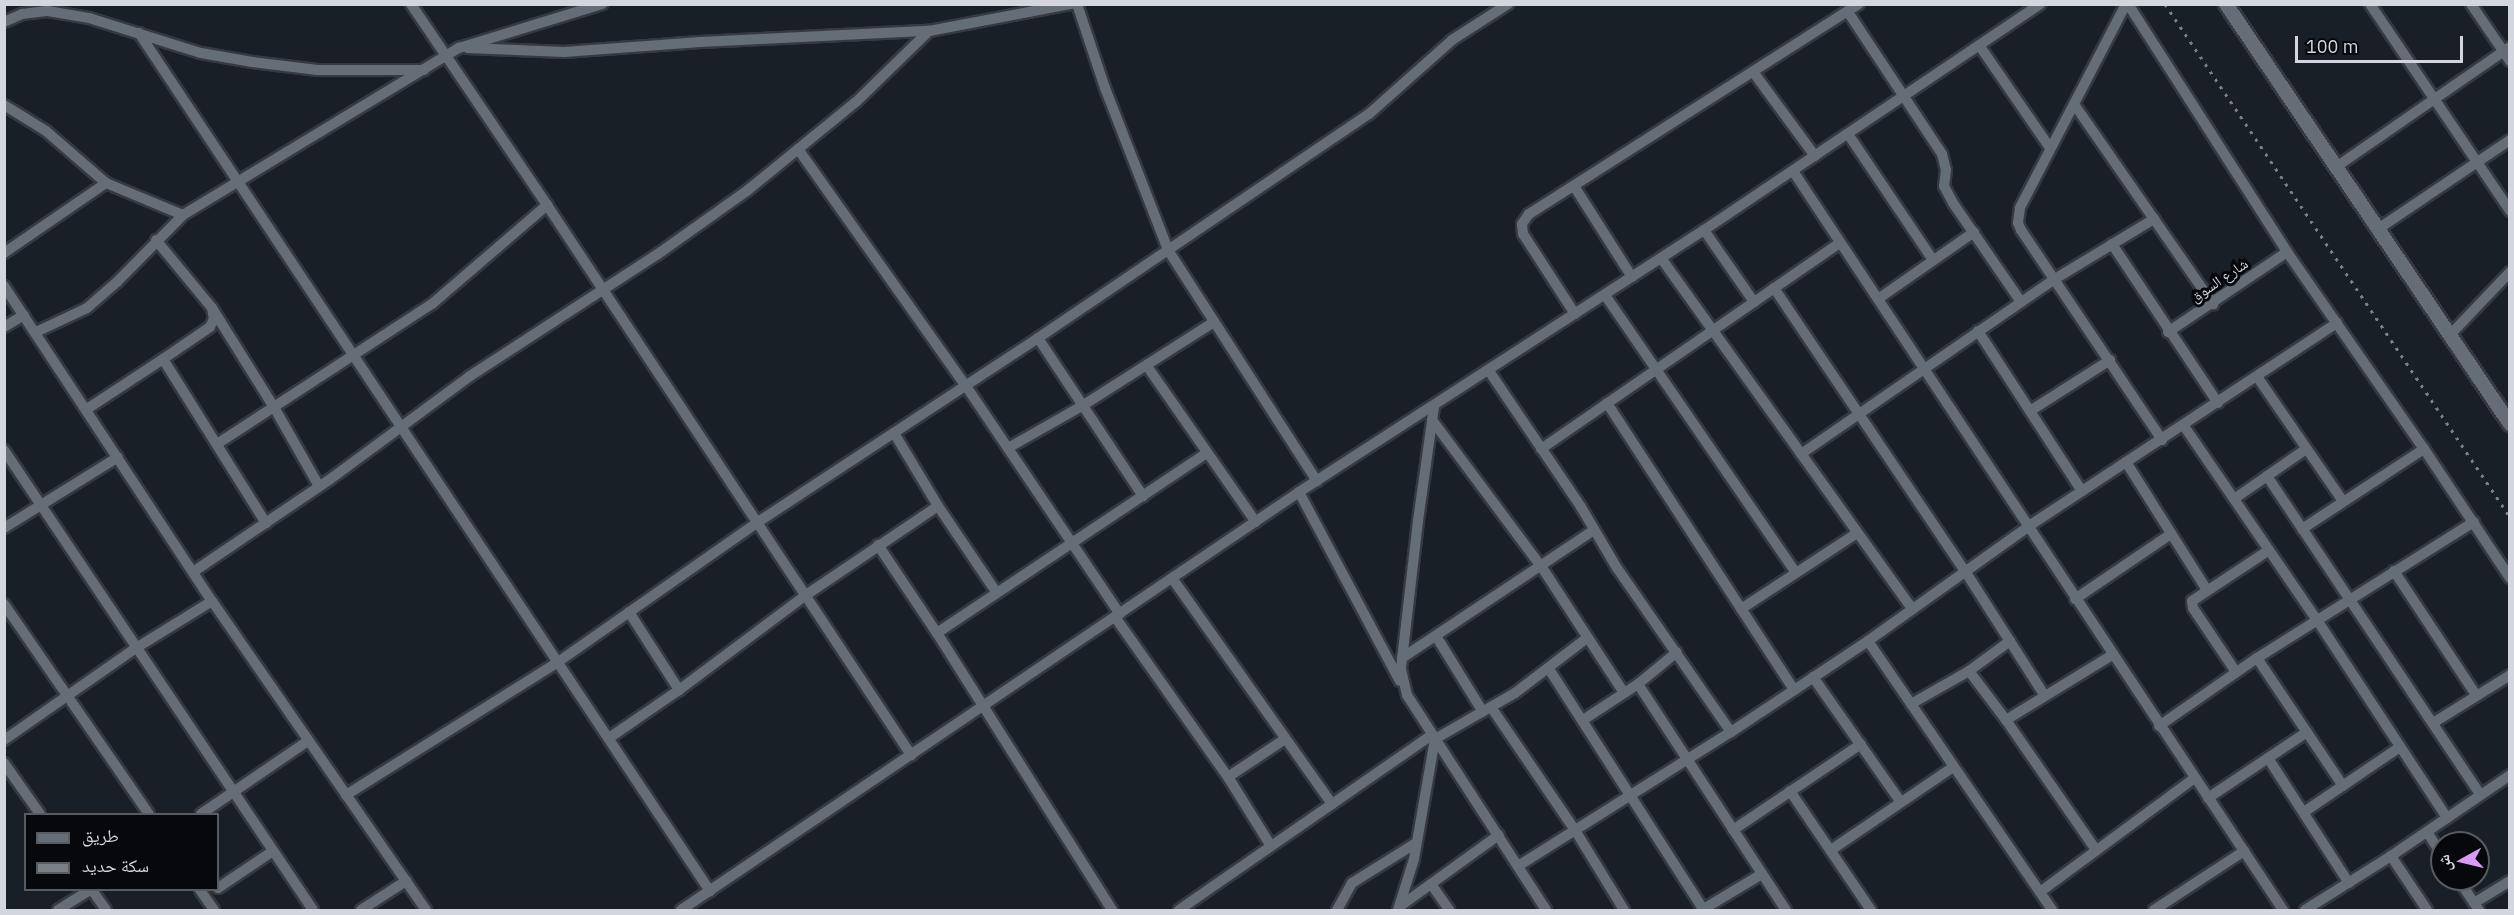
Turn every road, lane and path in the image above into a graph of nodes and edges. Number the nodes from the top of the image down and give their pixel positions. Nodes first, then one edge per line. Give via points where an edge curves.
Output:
1 (36, 4) edge
2 (411, 4) edge
3 (602, 4) edge
4 (1071, 4) edge
5 (1077, 4) edge
6 (1508, 4) edge
7 (1858, 4) edge
8 (2040, 4) edge
9 (2127, 4) edge
10 (2226, 4) edge
11 (2370, 4) edge
12 (2471, 4) edge
13 (1848, 12) junction
14 (22, 14) junction
15 (4, 22) edge
16 (929, 31) junction
17 (140, 33) junction
18 (1979, 45) junction
19 (459, 48) junction
20 (2506, 49) edge
21 (445, 57) junction
22 (2510, 62) edge
23 (425, 70) junction
24 (1754, 73) junction
25 (1903, 96) junction
26 (2435, 100) junction
27 (2074, 104) junction
28 (4, 105) edge
29 (1848, 134) junction
30 (2510, 140) edge
31 (2050, 148) junction
32 (798, 149) junction
33 (1815, 156) junction
34 (2477, 162) junction
35 (2336, 167) junction
36 (1793, 171) junction
37 (106, 183) junction
38 (237, 183) junction
39 (1574, 186) junction
40 (548, 205) junction
41 (2510, 211) edge
42 (183, 215) junction
43 (2154, 219) junction
44 (2378, 229) junction
45 (1704, 230) junction
46 (1974, 232) junction
47 (156, 240) junction
48 (1840, 243) junction
49 (2112, 244) junction
50 (1168, 250) junction
51 (2287, 252) junction
52 (4, 253) edge
53 (1661, 258) junction
54 (1933, 260) junction
55 (2510, 272) edge
56 (1632, 277) junction
57 (2055, 279) junction
58 (4, 286) edge
59 (1774, 288) junction
60 (603, 290) junction
61 (1605, 295) junction
62 (1878, 299) junction
63 (1754, 302) junction
64 (2021, 302) junction
65 (2213, 304) junction
66 (212, 308) junction
67 (1575, 314) junction
68 (24, 315) junction
69 (1214, 322) junction
70 (2337, 324) junction
71 (4, 327) edge
72 (1714, 329) junction
73 (1978, 331) junction
74 (36, 332) junction
75 (2168, 332) junction
76 (2450, 335) junction
77 (1038, 338) junction
78 (354, 356) junction
79 (163, 359) junction
80 (2110, 360) junction
81 (1146, 366) junction
82 (1924, 368) junction
83 (1656, 369) junction
84 (1489, 371) junction
85 (2258, 378) junction
86 (966, 386) junction
87 (1607, 403) junction
88 (2218, 403) junction
89 (1082, 406) junction
90 (1434, 407) junction
91 (87, 409) junction
92 (275, 409) junction
93 (2030, 411) junction
94 (1860, 413) junction
95 (1432, 420) junction
96 (2510, 424) edge
97 (401, 425) junction
98 (2184, 426) junction
99 (894, 433) junction
100 (2162, 440) junction
101 (217, 444) junction
102 (1008, 448) junction
103 (1541, 448) junction
104 (2306, 449) junction
105 (2424, 449) junction
106 (4, 450) edge
107 (1207, 453) junction
108 (1801, 454) junction
109 (118, 457) junction
110 (2126, 462) junction
111 (2267, 476) junction
112 (1317, 481) junction
113 (319, 486) junction
114 (2082, 491) junction
115 (1299, 492) junction
116 (1143, 496) junction
117 (2234, 499) junction
118 (2343, 501) junction
119 (41, 505) junction
120 (938, 506) junction
121 (758, 522) junction
122 (1256, 522) junction
123 (2474, 522) junction
124 (266, 523) junction
125 (2029, 526) junction
126 (4, 528) edge
127 (2302, 529) junction
128 (1594, 530) junction
129 (1857, 533) junction
130 (2171, 534) junction
131 (1073, 544) junction
132 (878, 545) junction
133 (2269, 550) junction
134 (1541, 566) junction
135 (1965, 571) junction
136 (2394, 571) junction
137 (193, 572) junction
138 (1796, 573) junction
139 (2510, 578) edge
140 (1172, 579) junction
141 (2207, 590) junction
142 (997, 592) junction
143 (806, 595) junction
144 (2350, 598) junction
145 (2075, 599) junction
146 (212, 601) junction
147 (4, 604) edge
148 (1741, 609) junction
149 (1912, 609) junction
150 (629, 612) junction
151 (1118, 615) junction
152 (2317, 620) junction
153 (937, 633) junction
154 (1436, 636) junction
155 (1587, 638) junction
156 (1868, 641) junction
157 (2010, 641) junction
158 (136, 648) junction
159 (1677, 652) junction
160 (2112, 655) junction
161 (1402, 658) junction
162 (2257, 658) junction
163 (558, 662) junction
164 (1548, 669) junction
165 (1969, 671) junction
166 (2236, 672) junction
167 (2510, 675) edge
168 (1813, 677) junction
169 (1638, 684) junction
170 (679, 690) junction
171 (1794, 690) junction
172 (1624, 693) junction
173 (1407, 695) junction
174 (2476, 695) junction
175 (2044, 696) junction
176 (67, 697) junction
177 (1911, 705) junction
178 (982, 708) junction
179 (1487, 710) junction
180 (1583, 720) junction
181 (2006, 720) junction
182 (2433, 723) junction
183 (2159, 726) junction
184 (1731, 732) junction
185 (2307, 732) junction
186 (1434, 737) junction
187 (609, 738) junction
188 (1285, 739) junction
189 (4, 740) edge
190 (308, 741) junction
191 (1861, 744) junction
192 (2400, 747) junction
193 (910, 755) junction
194 (2268, 758) junction
195 (1688, 760) junction
196 (4, 764) edge
197 (1953, 766) junction
198 (2510, 775) edge
199 (1228, 777) junction
200 (2193, 779) junction
201 (2343, 786) junction
202 (1790, 791) junction
203 (234, 792) junction
204 (2480, 794) junction
205 (346, 795) junction
206 (1630, 796) junction
207 (2208, 798) junction
208 (1900, 801) junction
209 (1332, 804) junction
210 (2304, 812) junction
211 (39, 813) edge
212 (148, 813) edge
213 (202, 813) edge
214 (2447, 818) junction
215 (1575, 830) junction
216 (1733, 830) junction
217 (2427, 832) junction
218 (1499, 835) junction
219 (2430, 837) edge
220 (1416, 843) junction
221 (1271, 846) junction
222 (1831, 850) junction
223 (2096, 850) junction
224 (273, 851) junction
225 (2244, 851) junction
226 (2391, 856) junction
227 (1518, 866) junction
228 (1762, 874) junction
229 (406, 881) junction
230 (2510, 881) edge
231 (2349, 883) junction
232 (1431, 884) junction
233 (219, 887) edge
234 (89, 891) edge
235 (92, 891) edge
236 (710, 891) junction
237 (2466, 891) edge
238 (2040, 892) junction
239 (202, 893) edge
240 (698, 899) junction
241 (1195, 900) junction
242 (2476, 907) edge
243 (1398, 909) edge
244 (58, 910) edge
245 (106, 910) edge
246 (214, 910) edge
247 (313, 910) edge
248 (361, 910) edge
249 (426, 910) edge
250 (681, 910) edge
251 (705, 910) edge
252 (1112, 910) edge
253 (1179, 910) edge
254 (1202, 910) edge
255 (1337, 910) edge
256 (1449, 910) edge
257 (1546, 910) edge
258 (1624, 910) edge
259 (1703, 910) edge
260 (1786, 910) edge
261 (1871, 910) edge
262 (2052, 910) edge
263 (2154, 910) edge
264 (2283, 910) edge
265 (2305, 910) edge
266 (2427, 910) edge

1 - 14 street
2 - 21 street
3 - 19 street
4 - 16 street
5 - 50 street
6 - 50 street via 1452,40 1369,114
7 - 13 street
8 - 18 street
9 - 27 street
9 - 51 street
10 - 35 street
11 - 26 street
12 - 20 street
13 - 24 street
13 - 25 street
14 - 15 street
14 - 17 street via 48,11
16 - 19 street via 564,52
16 - 32 street via 856,102
17 - 23 street via 201,53 252,62 318,70
17 - 38 street
18 - 25 street
18 - 31 street
19 - 21 street
20 - 22 street
20 - 26 street
21 - 23 street
21 - 40 street
23 - 38 street
24 - 33 street
24 - 39 street
25 - 29 street
25 - 46 street via 1942,154 1944,186
26 - 34 street
26 - 35 street
27 - 31 street
27 - 43 street
28 - 37 street via 46,131
29 - 33 street
29 - 54 street
30 - 34 street
31 - 57 street via 2018,215 2020,230
32 - 60 street via 748,190
32 - 86 street
33 - 36 street
34 - 41 street
34 - 44 street
35 - 44 street
36 - 45 street
36 - 48 street
37 - 42 street
37 - 52 street
38 - 42 street
38 - 78 street
39 - 56 street
39 - 67 street via 1529,214 1522,224 1523,234
40 - 60 street
40 - 78 street via 432,304
42 - 47 street
43 - 49 street
43 - 65 street
44 - 76 street
45 - 53 street
45 - 63 street
46 - 54 street
46 - 64 street
47 - 66 street
47 - 74 street via 87,308
48 - 59 street
48 - 62 street
49 - 57 street
49 - 75 street
50 - 69 street
50 - 77 street
51 - 65 street, شارع السوق
51 - 70 street
53 - 56 street
53 - 72 street
54 - 62 street
55 - 76 street
56 - 61 street
57 - 64 street
57 - 80 street
58 - 68 street
59 - 63 street
59 - 94 street
60 - 97 street
60 - 121 street
61 - 67 street
61 - 83 street
62 - 82 street
63 - 72 street
64 - 73 street
65 - 75 street, شارع السوق
66 - 79 street via 214,319 210,327
66 - 92 street
67 - 84 street
68 - 71 street
68 - 74 street
69 - 81 street
69 - 112 street
70 - 85 street
70 - 105 street
72 - 83 street
72 - 108 street
73 - 82 street
73 - 93 street
74 - 91 street
75 - 88 street
76 - 96 street
77 - 86 street
77 - 89 street
78 - 92 street
78 - 97 street
79 - 91 street
79 - 101 street
80 - 93 street
80 - 100 street
81 - 89 street
81 - 107 street
82 - 94 street
82 - 125 street
83 - 87 street
83 - 138 street
84 - 90 street
84 - 103 street
85 - 88 street
85 - 104 street
86 - 99 street
86 - 102 street
87 - 103 street
87 - 148 street
88 - 98 street
89 - 102 street
89 - 116 street
90 - 95 street
90 - 112 street
91 - 109 street
92 - 101 street
92 - 113 street
93 - 114 street
94 - 108 street
94 - 135 street
95 - 134 street
95 - 161 street
97 - 113 street
97 - 163 street
98 - 100 street
98 - 117 street
99 - 120 street
99 - 121 street
100 - 110 street
101 - 124 street
102 - 131 street
103 - 128 street
104 - 111 street
104 - 118 street
105 - 118 street
105 - 123 street
106 - 119 street
107 - 116 street
107 - 122 street
108 - 129 street
109 - 119 street
109 - 137 street
110 - 114 street
110 - 130 street
111 - 117 street
111 - 127 street
112 - 115 street
113 - 124 street
114 - 125 street
115 - 122 street
115 - 173 street
116 - 131 street
117 - 133 street
118 - 127 street
119 - 126 street
119 - 158 street
120 - 132 street
120 - 142 street
121 - 143 street
121 - 150 street
122 - 140 street
123 - 136 street
123 - 139 street
124 - 137 street
125 - 135 street
125 - 145 street
127 - 144 street
128 - 134 street
128 - 159 street
129 - 138 street
129 - 149 street
130 - 141 street
130 - 145 street
131 - 142 street
131 - 151 street
132 - 143 street
132 - 153 street
133 - 141 street
133 - 152 street
134 - 154 street
134 - 155 street
135 - 149 street
135 - 157 street
136 - 144 street
136 - 174 street
137 - 146 street
138 - 148 street
140 - 151 street
140 - 188 street
141 - 166 street via 2192,606
142 - 153 street
143 - 170 street
143 - 193 street
144 - 152 street
144 - 182 street
145 - 160 street
146 - 158 street
146 - 190 street
147 - 176 street
148 - 171 street
149 - 156 street
150 - 163 street
150 - 170 street
151 - 178 street
151 - 199 street
152 - 162 street
152 - 192 street
153 - 178 street
154 - 161 street
154 - 179 street
155 - 164 street
155 - 172 street
156 - 168 street
156 - 177 street
157 - 165 street
157 - 175 street
158 - 176 street
158 - 203 street
159 - 169 street
159 - 184 street
160 - 175 street
160 - 183 street
161 - 173 street
162 - 166 street
162 - 185 street
163 - 187 street
163 - 205 street
164 - 179 street
164 - 180 street
165 - 177 street
165 - 181 street
166 - 183 street
167 - 174 street
168 - 171 street
168 - 191 street
169 - 172 street
169 - 195 street
170 - 187 street
171 - 184 street
172 - 180 street
173 - 186 street
174 - 182 street
175 - 181 street
176 - 189 street
176 - 212 street
177 - 197 street
178 - 193 street
178 - 252 street
179 - 186 street
179 - 215 street
180 - 206 street
181 - 223 street
182 - 204 street
183 - 200 street
184 - 195 street
185 - 194 street
185 - 201 street
186 - 209 street
186 - 218 street
186 - 220 street
187 - 236 street
188 - 199 street
188 - 209 street
190 - 203 street
190 - 205 street
191 - 202 street
191 - 208 street
192 - 201 street
192 - 214 street
193 - 236 street
194 - 207 street
194 - 210 street
195 - 206 street
195 - 216 street
196 - 211 street
197 - 208 street
197 - 238 street
198 - 204 street
199 - 221 street
200 - 207 street
200 - 223 street
201 - 210 street
202 - 216 street
202 - 222 street
203 - 213 street
203 - 224 street
204 - 214 street
205 - 229 street
206 - 215 street
206 - 259 street
207 - 225 street
208 - 222 street
209 - 221 street
210 - 231 street
214 - 217 street
215 - 227 street
215 - 258 street
216 - 228 street
217 - 219 street
217 - 226 street
218 - 227 street
218 - 232 street
220 - 243 street
220 - 255 street via 1352,883
221 - 241 street
222 - 261 street
223 - 238 street
224 - 233 street
224 - 247 street
225 - 263 street
225 - 264 street
226 - 231 street
226 - 266 street
227 - 257 street
228 - 259 street
228 - 260 street
229 - 248 street
229 - 249 street
230 - 242 street
231 - 265 street
232 - 243 street
232 - 256 street
234 - 244 street
235 - 245 street
236 - 240 street
237 - 242 street
238 - 262 street
239 - 246 street
240 - 250 street
240 - 251 street
241 - 253 street
241 - 254 street

